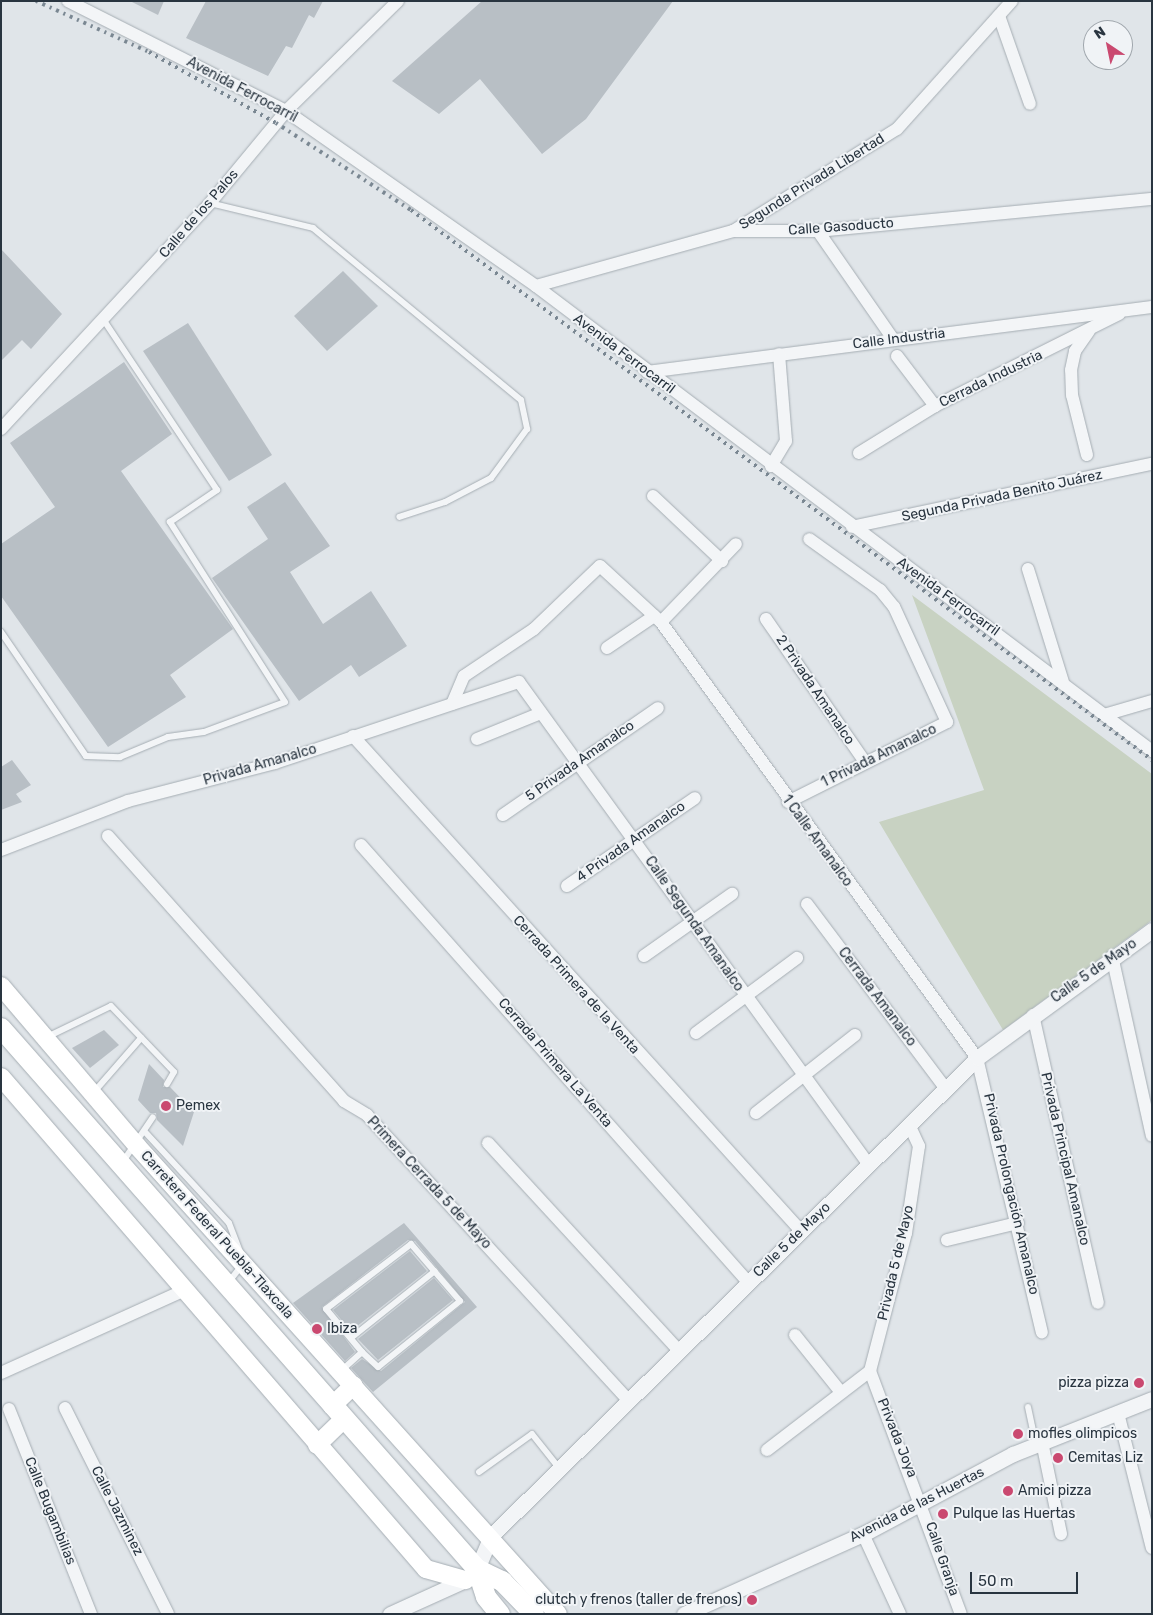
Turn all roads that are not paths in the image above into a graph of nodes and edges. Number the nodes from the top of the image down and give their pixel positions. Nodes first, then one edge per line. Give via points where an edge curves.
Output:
1 (68, 1) edge
2 (398, 1) edge
3 (1012, 1) edge
4 (999, 16) junction
5 (1030, 104) dead end
6 (286, 111) junction
7 (1152, 199) edge
8 (210, 203) junction
9 (733, 231) junction
10 (818, 231) junction
11 (536, 286) junction
12 (1152, 308) edge
13 (1126, 310) junction
14 (103, 319) junction
15 (1089, 330) junction
16 (893, 339) junction
17 (779, 354) junction
18 (898, 356) dead end
19 (647, 372) junction
20 (936, 406) junction
21 (1, 429) edge
22 (859, 453) dead end
23 (1087, 455) dead end
24 (1152, 464) edge
25 (771, 466) junction
26 (652, 496) dead end
27 (399, 517) dead end
28 (852, 527) junction
29 (809, 538) dead end
30 (736, 544) dead end
31 (722, 562) junction
32 (1028, 569) dead end
33 (766, 618) dead end
34 (658, 619) junction
35 (1, 632) edge
36 (607, 648) dead end
37 (519, 682) joint
38 (1063, 682) junction
39 (1152, 701) edge
40 (452, 704) junction
41 (658, 708) dead end
42 (541, 713) junction
43 (1104, 715) junction
44 (353, 736) junction
45 (477, 739) dead end
46 (1152, 751) edge
47 (865, 762) junction
48 (576, 763) junction
49 (695, 798) dead end
50 (788, 802) junction
51 (503, 815) dead end
52 (108, 836) dead end
53 (635, 842) junction
54 (361, 845) dead end
55 (1, 850) edge
56 (567, 886) dead end
57 (732, 894) dead end
58 (807, 904) dead end
59 (691, 922) junction
60 (1152, 930) edge
61 (644, 956) dead end
62 (1112, 956) junction
63 (797, 958) dead end
64 (1, 986) edge
65 (745, 997) junction
66 (1032, 1015) junction
67 (1, 1028) edge
68 (696, 1033) dead end
69 (855, 1035) dead end
70 (45, 1038) junction
71 (141, 1038) junction
72 (977, 1058) junction
73 (804, 1075) junction
74 (1, 1077) edge
75 (168, 1084) dead end
76 (946, 1090) junction
77 (94, 1092) junction
78 (756, 1113) dead end
79 (153, 1117) dead end
80 (909, 1125) junction
81 (1152, 1136) edge
82 (142, 1140) junction
83 (488, 1143) dead end
84 (869, 1165) junction
85 (120, 1166) junction
86 (1018, 1223) junction
87 (801, 1231) junction
88 (947, 1240) dead end
89 (242, 1264) junction
90 (434, 1271) junction
91 (748, 1282) junction
92 (226, 1286) junction
93 (183, 1291) junction
94 (1098, 1302) dead end
95 (1042, 1332) dead end
96 (795, 1336) dead end
97 (351, 1338) junction
98 (679, 1351) junction
99 (362, 1352) junction
100 (341, 1371) junction
101 (870, 1371) junction
102 (1, 1373) edge
103 (354, 1385) junction
104 (839, 1390) junction
105 (1152, 1398) edge
106 (628, 1400) junction
107 (1028, 1407) dead end
108 (65, 1408) dead end
109 (9, 1409) dead end
110 (338, 1412) junction
111 (1118, 1413) junction
112 (1039, 1443) junction
113 (317, 1445) junction
114 (767, 1450) dead end
115 (560, 1469) junction
116 (479, 1472) dead end
117 (923, 1504) junction
118 (863, 1534) junction
119 (1061, 1534) dead end
120 (490, 1536) junction
121 (1152, 1548) edge
122 (471, 1575) junction
123 (91, 1614) edge
124 (168, 1614) edge
125 (390, 1614) edge
126 (500, 1614) edge
127 (534, 1614) edge
128 (558, 1614) edge
129 (684, 1614) edge
130 (900, 1614) edge
131 (961, 1614) edge

1 - 6 street, Avenida Ferrocarril
2 - 6 street, Calle de los Palos
3 - 4 street, Segunda Privada Libertad
4 - 5 street
4 - 9 street, Segunda Privada Libertad via 897,129
6 - 8 street, Calle de los Palos
6 - 11 street, Avenida Ferrocarril
7 - 10 street, Calle Gasoducto
8 - 14 street, Calle de los Palos
8 - 27 lane via 313,228 521,400 527,429 491,478 445,502
9 - 10 street, Calle Gasoducto
9 - 11 street, Calle Gasoducto
10 - 16 street
11 - 19 street, Avenida Ferrocarril
12 - 13 street, Calle Industria
13 - 15 street, Cerrada Industria
13 - 16 street, Calle Industria
14 - 21 street, Calle de los Palos
14 - 35 lane via 217,490 170,522 286,702 204,732 168,737 120,757 86,756
15 - 20 street, Cerrada Industria
15 - 23 street via 1076,351 1071,370 1072,395
16 - 17 street, Calle Industria
17 - 19 street, Calle Industria
17 - 25 street via 786,441
18 - 20 street
19 - 25 street, Avenida Ferrocarril
20 - 22 street, Cerrada Industria
24 - 28 street, Segunda Privada Benito Juárez
25 - 28 street, Avenida Ferrocarril
26 - 31 street
28 - 38 street, Avenida Ferrocarril
29 - 47 street, 1 Privada Amanalco via 880,590 894,607 947,722
30 - 31 street
31 - 34 street
32 - 38 street
33 - 47 street, 2 Privada Amanalco
34 - 36 street
34 - 40 street, 1 Calle Amanalco via 600,566 534,629 464,676
34 - 50 street, 1 Calle Amanalco
37 - 40 street, Privada Amanalco
37 - 42 street, Calle Segunda Amanalco
38 - 43 street, Avenida Ferrocarril
39 - 43 street
40 - 44 street, Privada Amanalco
41 - 48 street, 5 Privada Amanalco
42 - 45 street
42 - 48 street, Calle Segunda Amanalco
43 - 46 street, Avenida Ferrocarril
44 - 55 street, Privada Amanalco via 275,764 128,801
44 - 87 street, Cerrada Primera de la Venta
47 - 50 street, 1 Privada Amanalco
48 - 51 street, 5 Privada Amanalco
48 - 53 street, Calle Segunda Amanalco
49 - 53 street, 4 Privada Amanalco
50 - 72 street, 1 Calle Amanalco
52 - 106 street, Primera Cerrada 5 de Mayo via 344,1101 367,1115
53 - 56 street, 4 Privada Amanalco
53 - 59 street, Calle Segunda Amanalco
54 - 91 street, Cerrada Primera La Venta
57 - 59 street
58 - 76 street, Cerrada Amanalco
59 - 61 street
59 - 65 street, Calle Segunda Amanalco
60 - 62 street, Calle 5 de Mayo
62 - 66 street, Calle 5 de Mayo
62 - 81 street
63 - 65 street
64 - 70 main road, Carretera Federal Puebla-Tlaxcala
65 - 68 street
65 - 73 street, Calle Segunda Amanalco
66 - 72 street, Calle 5 de Mayo
66 - 94 street, Privada Principal Amanalco
67 - 85 main road, Carretera Federal Puebla-Tlaxcala
69 - 73 street
70 - 71 lane via 111,1006
70 - 77 main road, Carretera Federal Puebla-Tlaxcala
71 - 75 lane via 174,1072
71 - 77 lane
72 - 76 street, Calle 5 de Mayo
72 - 86 street, Privada Prolongación Amanalco
73 - 78 street
73 - 84 street, Calle Segunda Amanalco
74 - 93 main road, Carretera Federal Puebla-Tlaxcala
76 - 80 street, Calle 5 de Mayo
77 - 82 main road, Carretera Federal Puebla-Tlaxcala
79 - 82 lane
80 - 84 street, Calle 5 de Mayo
80 - 101 street, Privada 5 de Mayo via 919,1146 906,1233
82 - 85 lane
82 - 89 main road, Carretera Federal Puebla-Tlaxcala
83 - 98 street
84 - 87 street, Calle 5 de Mayo
85 - 92 main road, Carretera Federal Puebla-Tlaxcala
86 - 88 street
86 - 95 street, Privada Prolongación Amanalco
87 - 91 street, Calle 5 de Mayo
89 - 92 lane
89 - 100 main road, Carretera Federal Puebla-Tlaxcala
90 - 97 lane
90 - 97 lane via 411,1244 326,1309
90 - 99 lane via 460,1301 378,1367
91 - 98 street, Calle 5 de Mayo
92 - 110 main road, Carretera Federal Puebla-Tlaxcala
93 - 102 street
93 - 113 main road, Carretera Federal Puebla-Tlaxcala
96 - 104 street
97 - 99 lane
98 - 106 street, Calle 5 de Mayo
99 - 100 lane
100 - 103 main road, Carretera Federal Puebla-Tlaxcala
101 - 104 street
101 - 117 street, Privada Joya
103 - 110 main road
103 - 120 main road, Carretera Federal Puebla-Tlaxcala
104 - 114 street
105 - 111 street, Avenida de las Huertas
106 - 115 street, Calle 5 de Mayo
107 - 112 lane
108 - 124 street, Calle Jazminez
109 - 123 street, Calle Bugambilias
110 - 113 main road
110 - 122 main road, Carretera Federal Puebla-Tlaxcala
111 - 112 street, Avenida de las Huertas
111 - 121 street
112 - 117 street, Avenida de las Huertas
112 - 119 street
113 - 122 main road, Carretera Federal Puebla-Tlaxcala via 426,1570
115 - 116 lane via 532,1434
115 - 120 street, Calle 5 de Mayo
117 - 118 street, Avenida de las Huertas
117 - 131 street, Calle Granja
118 - 129 street, Avenida de las Huertas
118 - 130 street
120 - 122 street, Calle 5 de Mayo
120 - 128 main road, Carretera Federal Puebla-Tlaxcala
122 - 125 street
122 - 126 main road, Carretera Federal Puebla-Tlaxcala
122 - 127 main road, Carretera Federal Puebla-Tlaxcala via 502,1580

